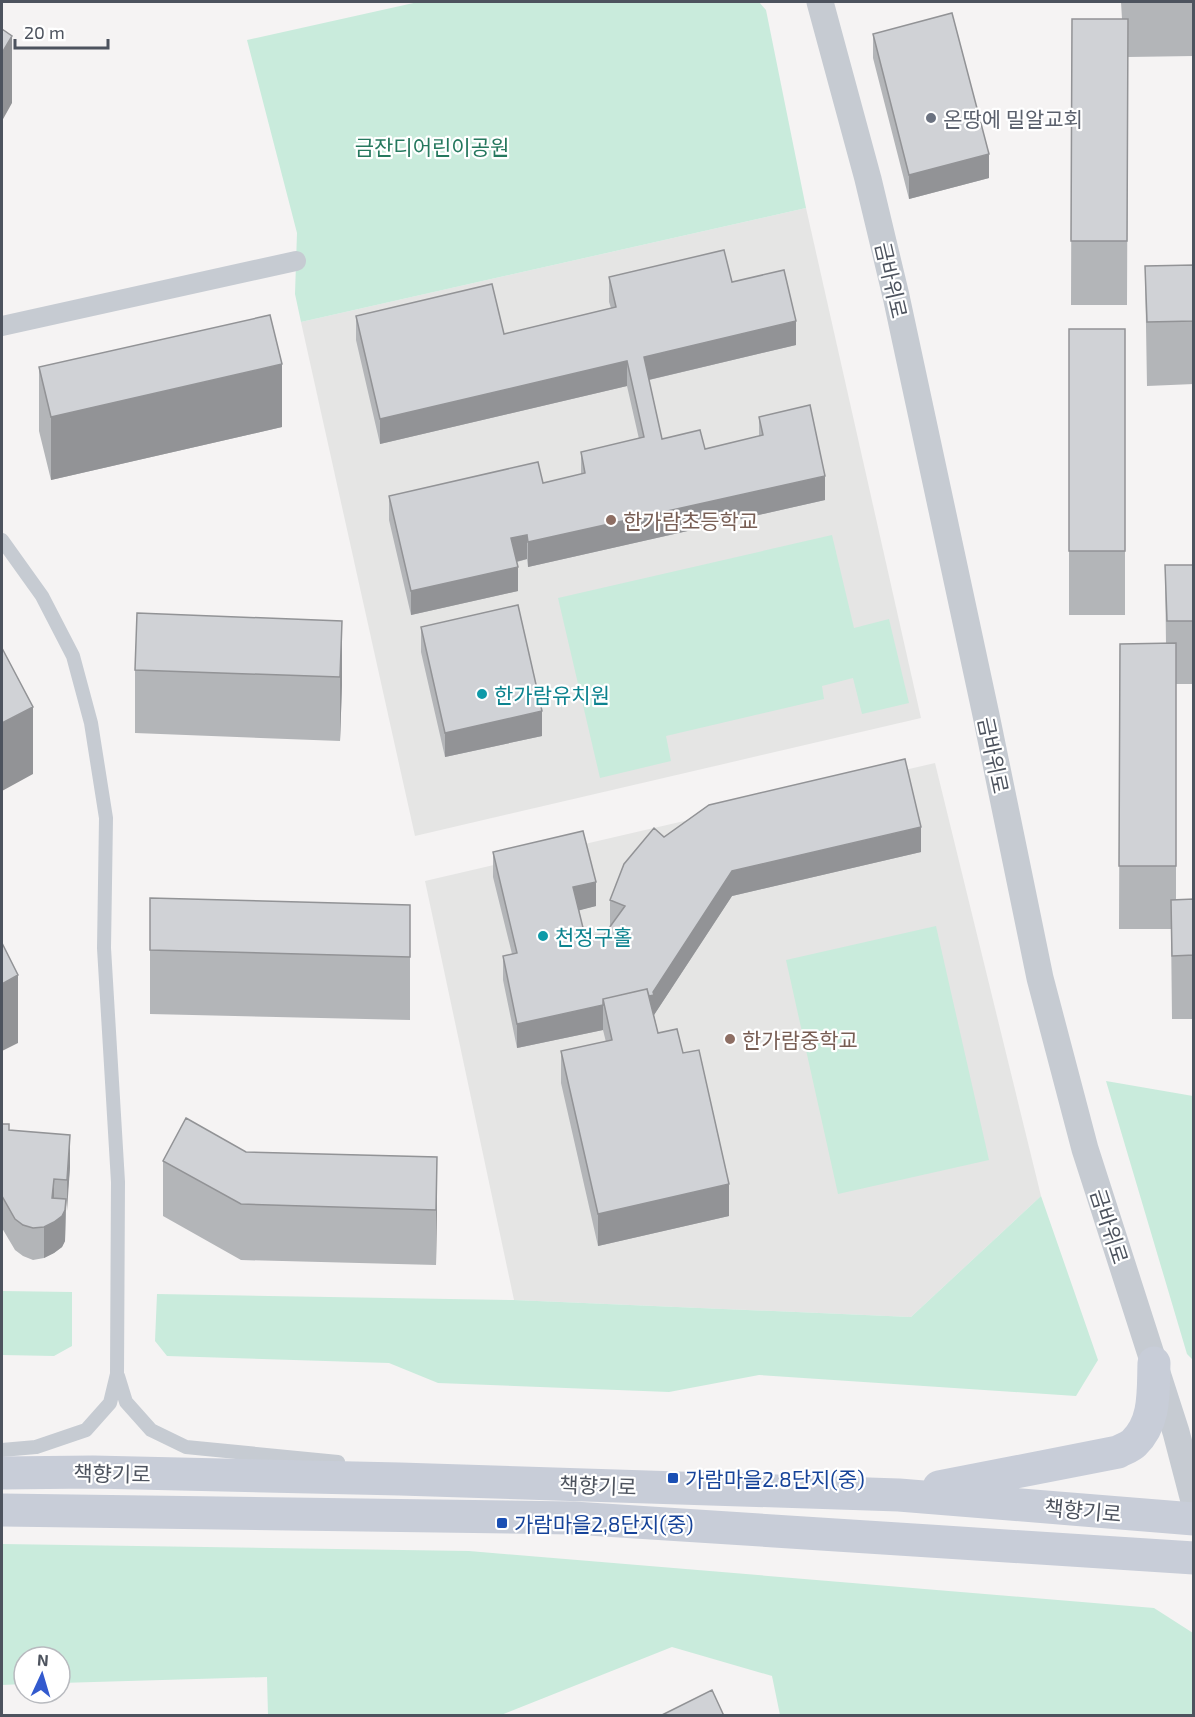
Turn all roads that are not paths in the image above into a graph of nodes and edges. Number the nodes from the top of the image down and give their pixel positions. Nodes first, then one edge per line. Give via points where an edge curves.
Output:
1 (820, 2) edge
2 (296, 261) dead end
3 (2, 326) edge
4 (2, 540) edge
5 (1154, 1363) junction
6 (117, 1374) junction
7 (2, 1450) edge
8 (2, 1473) edge
9 (534, 1482) junction
10 (900, 1495) junction
11 (1194, 1501) edge
12 (2, 1510) edge
13 (1194, 1519) edge
14 (1194, 1558) edge

1 - 5 street, 금바위로 via 896,296 1040,978 1085,1149
2 - 3 street
4 - 6 lane via 42,596 73,657 91,723 106,819 104,948 118,1182
5 - 10 main road via 1152,1413 1134,1443 1118,1452
5 - 11 street, 금바위로
6 - 7 lane via 110,1402 87,1430 36,1447
6 - 9 lane via 126,1402 151,1430 186,1447
8 - 9 main road, 책향기로
9 - 10 main road, 책향기로
10 - 13 main road, 책향기로
12 - 14 main road, 책향기로 via 573,1518

